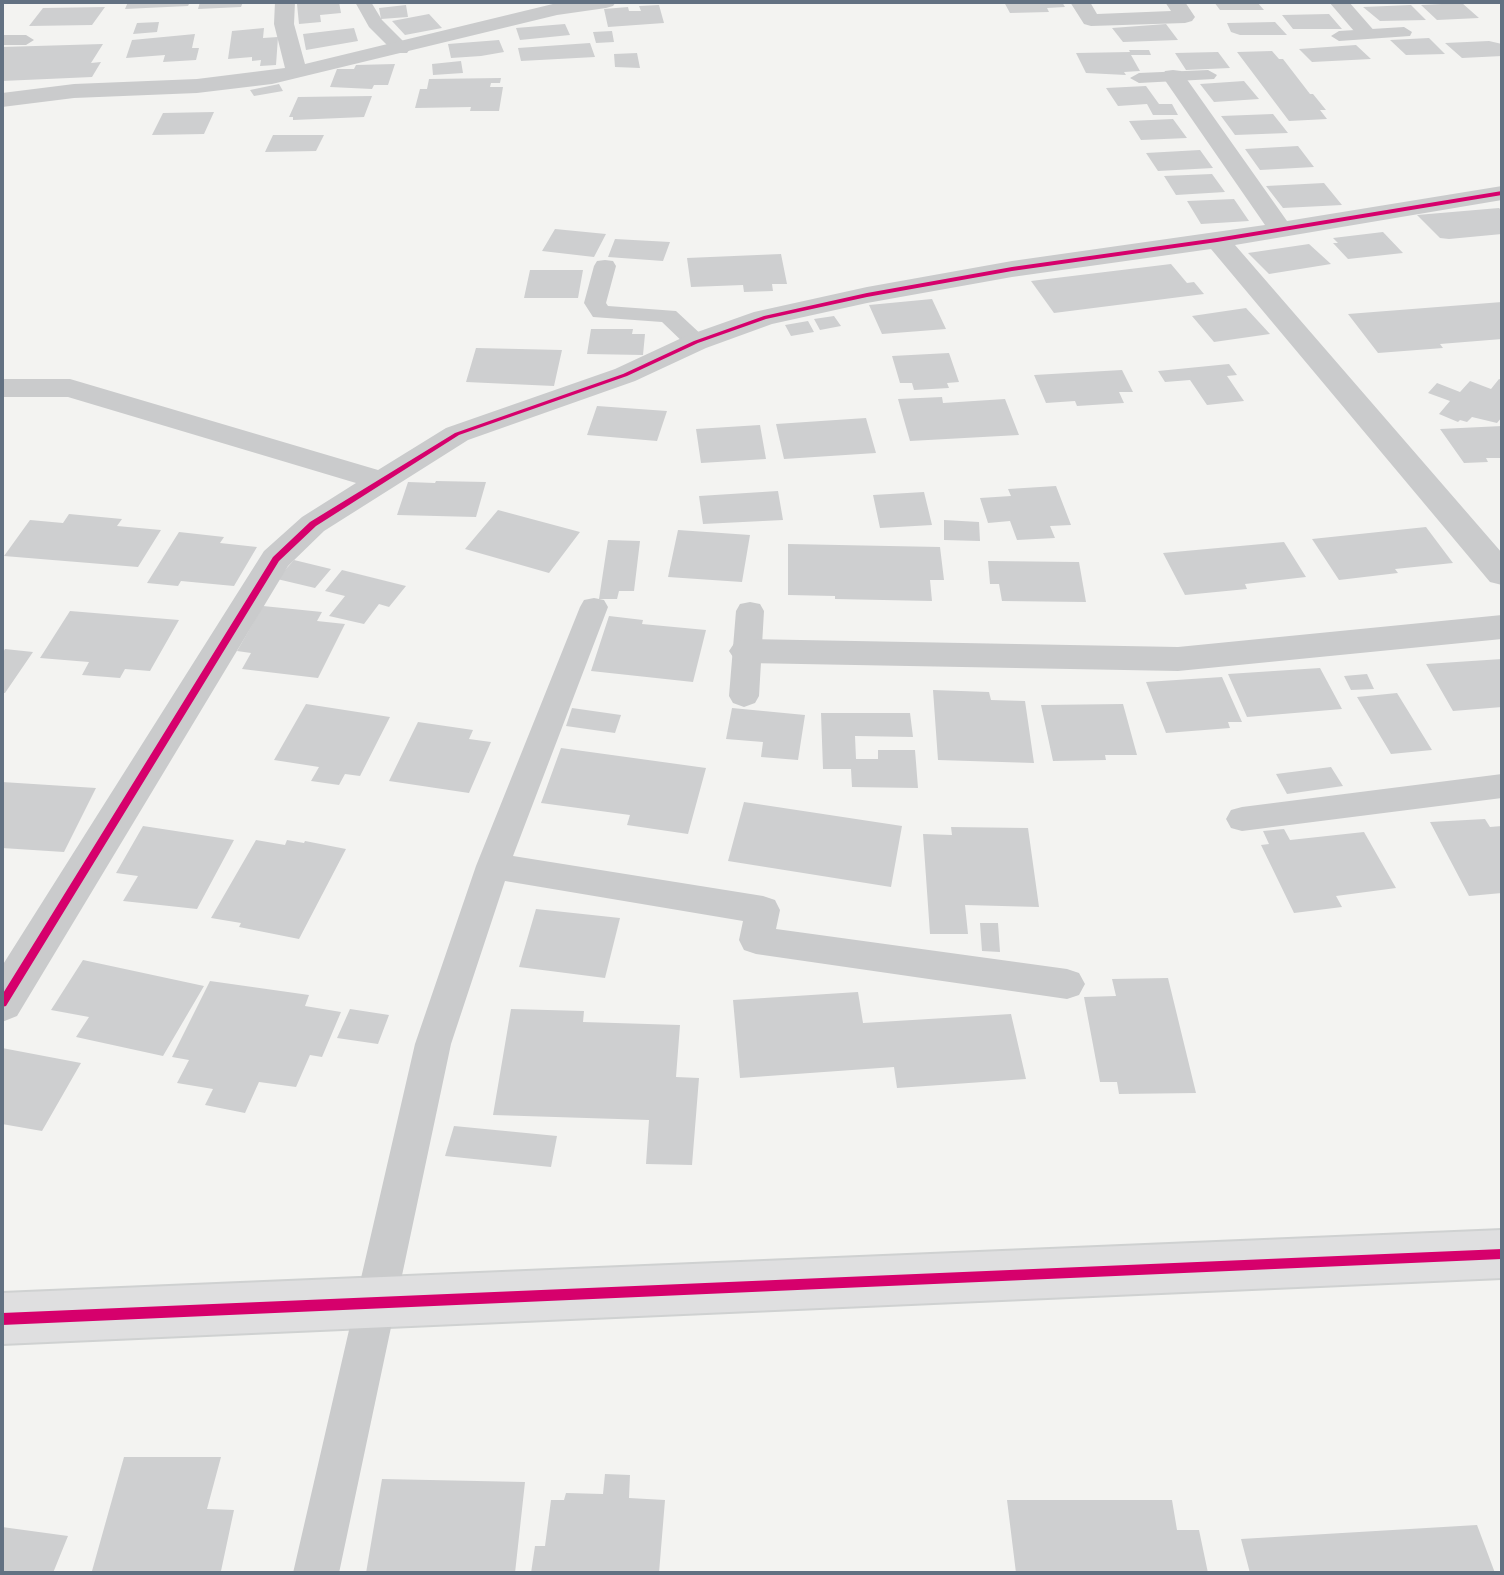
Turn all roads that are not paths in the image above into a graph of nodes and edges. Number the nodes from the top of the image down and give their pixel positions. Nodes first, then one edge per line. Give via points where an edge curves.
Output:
1 (285, 2) edge
2 (363, 2) edge
3 (606, 2) edge
4 (1080, 2) edge
5 (1175, 2) edge
6 (1339, 2) edge
7 (1404, 32) dead end
8 (1367, 34) junction
9 (1339, 36) dead end
10 (2, 40) edge
11 (26, 40) dead end
12 (401, 49) junction
13 (298, 73) junction
14 (1208, 75) dead end
15 (1173, 76) junction
16 (1139, 78) dead end
17 (2, 100) edge
18 (1502, 193) edge
19 (1282, 230) junction
20 (1217, 240) junction
21 (605, 266) dead end
22 (696, 342) junction
23 (2, 388) edge
24 (382, 481) junction
25 (1502, 574) edge
26 (594, 607) dead end
27 (750, 611) dead end
28 (1502, 627) edge
29 (747, 652) junction
30 (744, 696) dead end
31 (1502, 786) edge
32 (1242, 819) dead end
33 (493, 866) junction
34 (1067, 984) dead end
35 (2, 1003) edge
36 (1502, 1254) edge
37 (374, 1302) junction
38 (2, 1319) edge
39 (316, 1573) edge

1 - 13 street via 285,24
2 - 12 lane via 375,23
3 - 12 street via 557,9
4 - 5 street via 1091,20 1185,17
6 - 8 street
7 - 8 lane
8 - 9 lane
10 - 11 lane
12 - 13 street
13 - 17 street via 236,83 74,91
14 - 15 lane
15 - 16 lane
15 - 19 street
18 - 19 street
19 - 20 street
20 - 22 street via 867,295 764,318
20 - 25 street
21 - 22 lane via 595,303 601,312 668,316
22 - 24 street via 625,374 457,434
23 - 24 street via 70,388
24 - 35 street via 313,524 276,559
26 - 33 lane
27 - 29 lane
28 - 29 street via 1178,659
29 - 30 lane
31 - 32 lane
33 - 34 lane via 763,910 757,940
33 - 37 lane via 433,1044
36 - 37 street
37 - 38 street
37 - 39 lane

